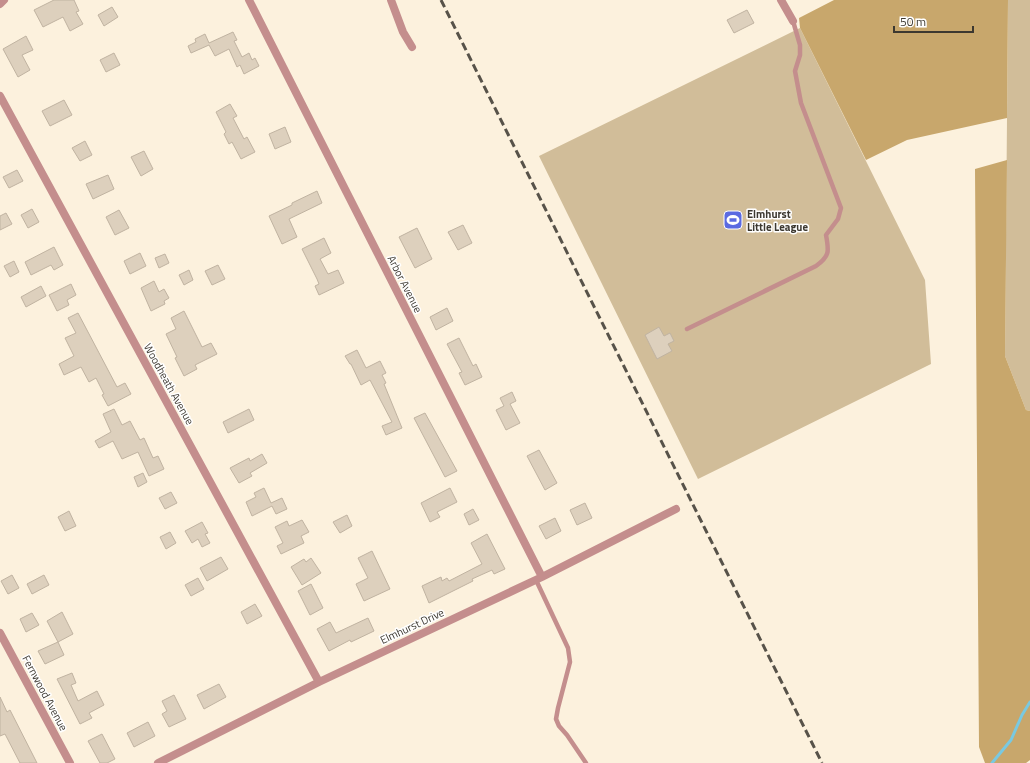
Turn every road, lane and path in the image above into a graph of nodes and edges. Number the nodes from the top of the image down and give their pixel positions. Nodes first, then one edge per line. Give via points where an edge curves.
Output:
1 (4, 0) edge
2 (249, 0) edge
3 (391, 0) edge
4 (781, 0) edge
5 (0, 4) edge
6 (792, 22) joint
7 (412, 46) dead end
8 (0, 96) edge
9 (687, 330) dead end
10 (676, 509) dead end
11 (539, 579) junction
12 (0, 633) edge
13 (319, 682) junction
14 (70, 763) edge
15 (158, 763) edge
16 (586, 763) edge

1 - 5 street
2 - 11 street, Arbor Avenue
3 - 7 street via 403,32
4 - 6 street
6 - 9 lane via 800,45 795,71 801,103 841,208 838,219 826,235 829,249 827,255 816,266
8 - 13 street, Woodheath Avenue
10 - 11 street, Elmhurst Drive
11 - 13 street, Elmhurst Drive
11 - 16 lane via 568,648 570,662 556,719
12 - 14 street, Fernwood Avenue
13 - 15 street, Elmhurst Drive

